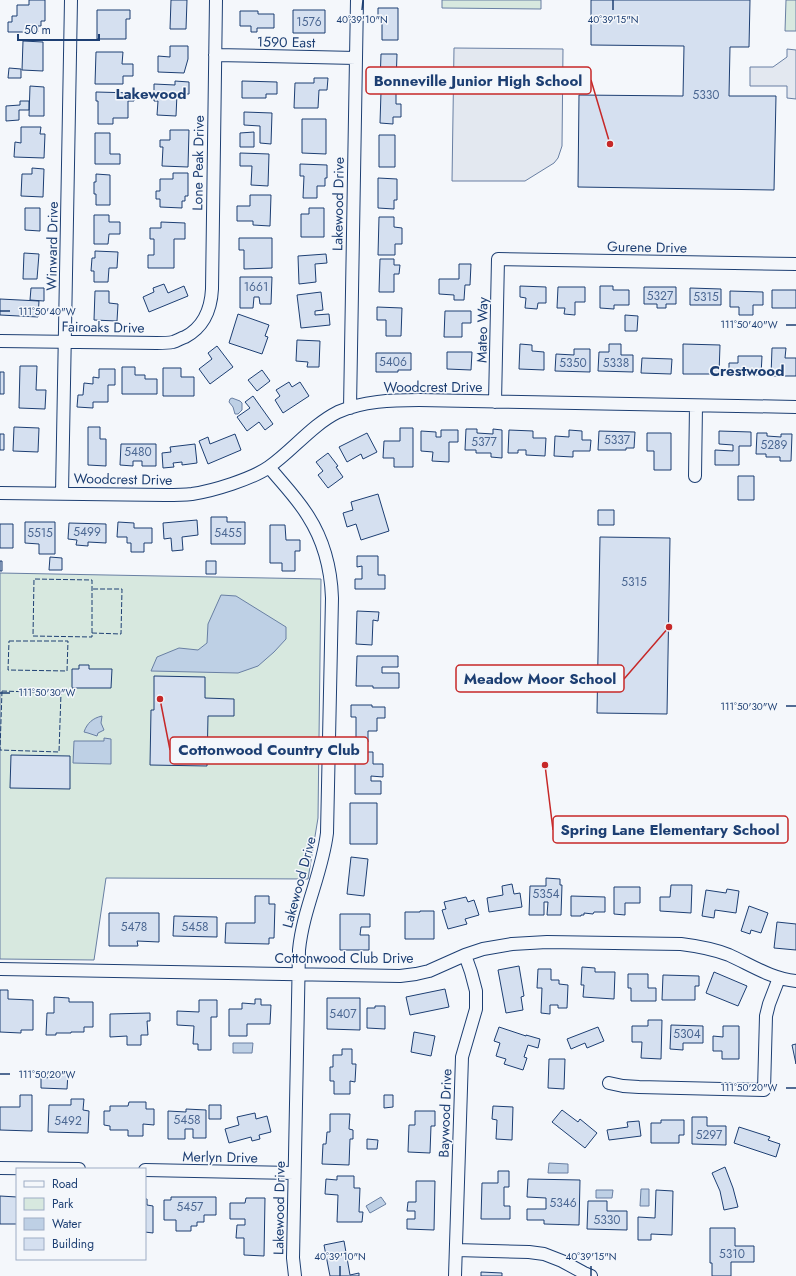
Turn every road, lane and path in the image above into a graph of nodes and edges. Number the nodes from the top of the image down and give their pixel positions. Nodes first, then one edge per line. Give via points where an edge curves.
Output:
1 (71, 0) edge
2 (216, 0) edge
3 (357, 0) edge
4 (215, 55) junction
5 (356, 58) junction
6 (498, 259) joint
7 (796, 264) edge
8 (201, 324) joint
9 (0, 341) edge
10 (65, 342) junction
11 (496, 402) junction
12 (696, 406) junction
13 (796, 407) edge
14 (350, 408) junction
15 (269, 467) junction
16 (694, 476) dead end
17 (0, 493) edge
18 (62, 493) junction
19 (465, 955) junction
20 (0, 969) edge
21 (298, 974) junction
22 (779, 978) junction
23 (796, 982) edge
24 (609, 1083) dead end
25 (0, 1168) edge
26 (16, 1168) edge
27 (146, 1170) edge
28 (294, 1173) junction
29 (456, 1250) junction
30 (295, 1276) edge
31 (456, 1276) edge
32 (591, 1276) edge

1 - 10 street, Winward Drive
2 - 4 street, Lone Peak Drive
3 - 5 street, Lakewood Drive
4 - 5 street, 1590 East
4 - 8 street, Lone Peak Drive via 211,294 210,308
5 - 14 street, Lakewood Drive
6 - 7 street, Gurene Drive
6 - 11 street, Mateo Way
8 - 10 street, Fairoaks Drive via 189,335 174,342
9 - 10 street, Fairoaks Drive
10 - 18 street, Winward Drive
11 - 12 street, Woodcrest Drive
11 - 14 street, Woodcrest Drive via 398,400
12 - 13 street, Woodcrest Drive
12 - 16 street
14 - 15 street, Woodcrest Drive via 338,412 320,424
15 - 18 street, Woodcrest Drive via 247,478 191,494
15 - 21 street, Lakewood Drive via 313,524 323,546 332,584 328,833 320,872 304,916
17 - 18 street, Woodcrest Drive
19 - 21 street, Cottonwood Club Drive via 429,971 400,976
19 - 22 street, Cottonwood Club Drive via 483,949 529,943 681,944 712,949
19 - 29 street, Baywood Drive via 476,991 476,1009 462,1057
20 - 21 street, Cottonwood Club Drive
21 - 28 street, Lakewood Drive
22 - 23 street, Cottonwood Club Drive
22 - 24 street via 766,1016 764,1090 639,1087
25 - 26 street
27 - 28 street, Merlyn Drive
28 - 30 street, Lakewood Drive
29 - 31 street, Baywood Drive
29 - 32 street via 544,1254 562,1260

